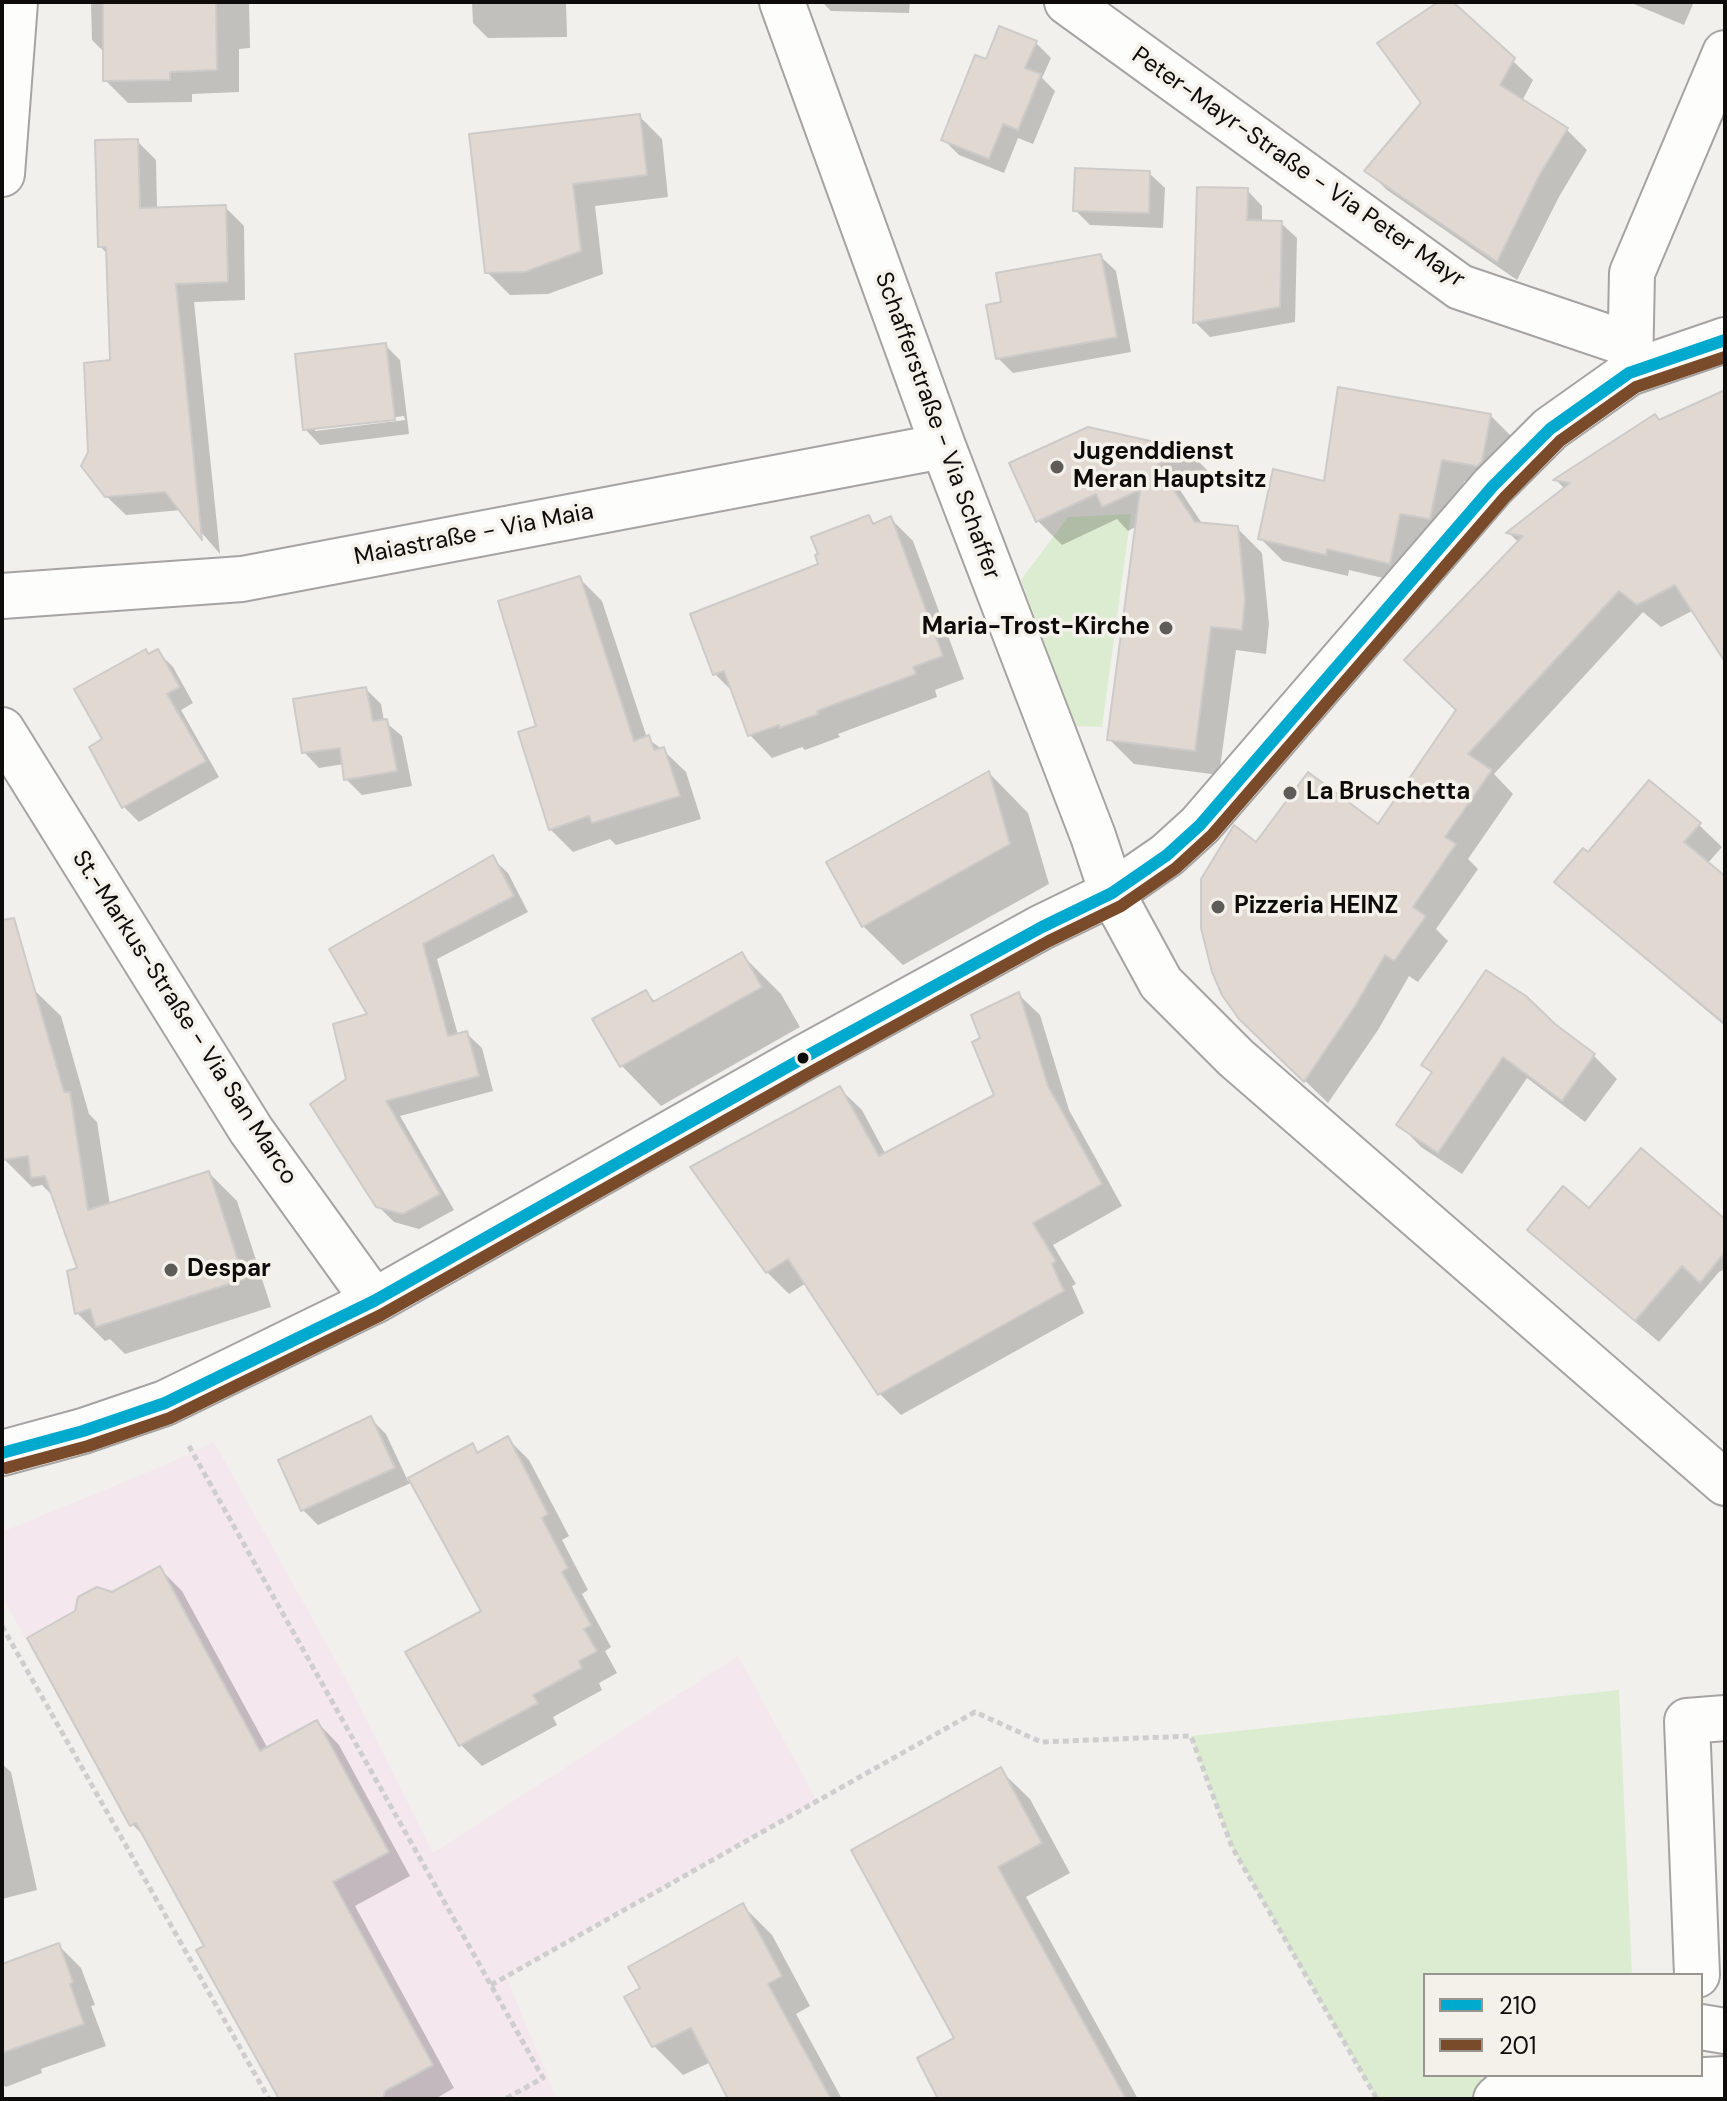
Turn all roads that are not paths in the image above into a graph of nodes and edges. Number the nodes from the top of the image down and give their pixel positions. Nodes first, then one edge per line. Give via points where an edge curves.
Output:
1 (15, 2) edge
2 (782, 2) edge
3 (1067, 2) edge
4 (1725, 53) edge
5 (2, 174) edge
6 (1725, 340) edge
7 (1630, 359) junction
8 (943, 446) junction
9 (2, 596) edge
10 (2, 730) edge
11 (1112, 893) junction
12 (374, 1301) junction
13 (2, 1453) edge
14 (1725, 1483) edge
15 (1725, 1718) edge
16 (1697, 1973) edge
17 (1703, 2027) edge
18 (1725, 2031) edge
19 (1725, 2079) edge
20 (1496, 2099) edge

1 - 5 street
2 - 8 street, Schafferstraße - Via Schaffer
3 - 7 street, Peter-Mayr-Straße - Via Peter Mayr via 1460,287
4 - 7 street via 1632,273
6 - 7 street
7 - 11 street via 1493,486 1200,825
8 - 9 street, Maiastraße - Via Maia via 242,579
8 - 11 street, Schafferstraße - Via Schaffer
10 - 12 street, St.-Markus-Straße - Via San Marco via 251,1130
11 - 12 street via 833,1042
11 - 14 street, Schafferstraße - Via Schaffer via 1161,983 1236,1058
12 - 13 street via 165,1403
15 - 16 street via 1687,1721
17 - 18 street
19 - 20 street via 1510,2086

